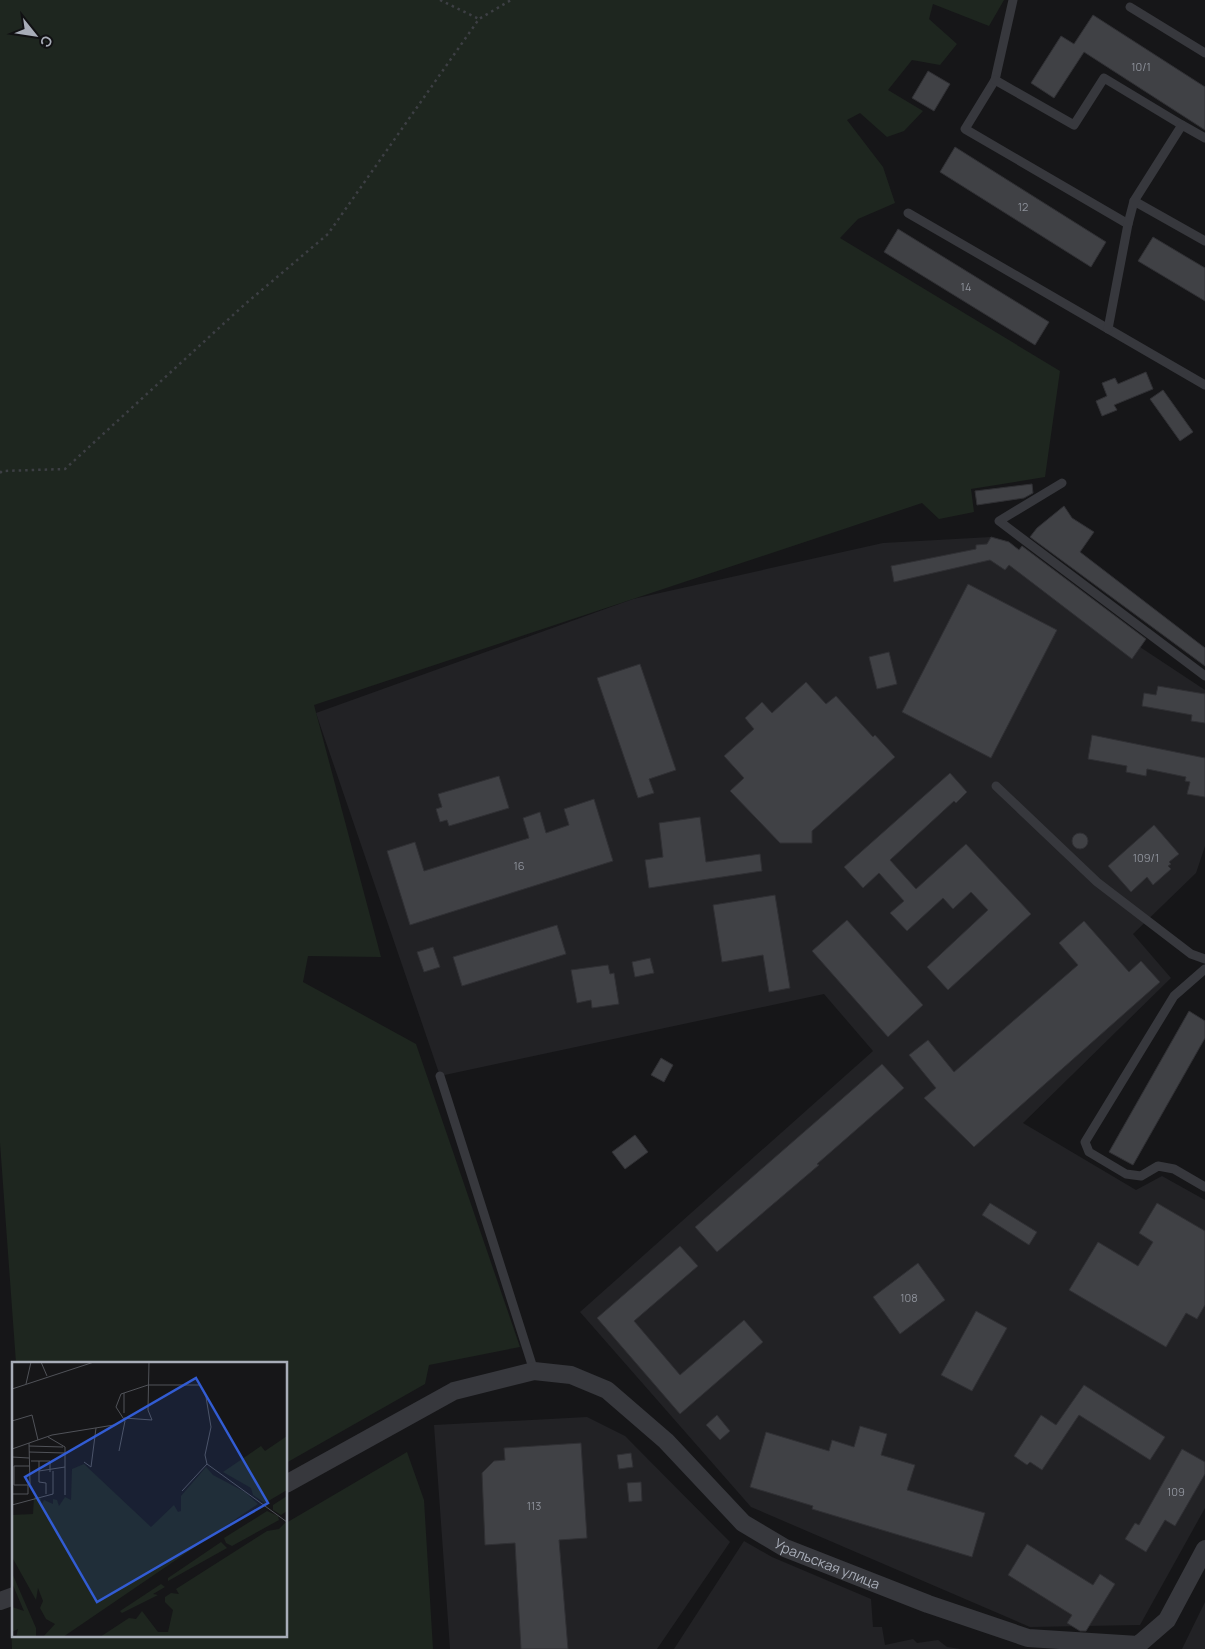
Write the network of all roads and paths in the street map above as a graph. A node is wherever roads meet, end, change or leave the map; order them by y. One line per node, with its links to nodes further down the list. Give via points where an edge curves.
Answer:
1 (440, 0): 5 (path)
2 (511, 0): 5 (path)
3 (1013, 0): 7 (lane)
4 (1130, 7): 6 (lane)
5 (479, 19): 16 (path, via 328,234 244,305 65,469)
6 (1205, 53)
7 (995, 80): 8 (lane, via 1074,126 1104,78); 12 (lane, via 965,129)
8 (1182, 125): 9 (lane); 10 (lane)
9 (1205, 138)
10 (1134, 201): 12 (lane); 13 (lane)
11 (908, 212): 14 (lane)
12 (1128, 224): 14 (lane)
13 (1205, 241)
14 (1108, 329): 15 (lane)
15 (1205, 384)
16 (0, 472)
17 (1062, 483): 18 (lane, via 999,521)
18 (1205, 676)
19 (996, 786): 20 (lane, via 1097,882 1191,954)
20 (1205, 959)
21 (1205, 970): 23 (lane, via 1174,996 1085,1142 1089,1152 1126,1174 1141,1176 1158,1166 1174,1169)
22 (440, 1076): 24 (lane)
23 (1205, 1187)
24 (534, 1371): 25 (street, Уральская улица, via 454,1391); 26 (street, Уральская улица, via 572,1376 607,1390 666,1441 743,1523 785,1548 928,1604 1028,1638 1138,1645 1167,1620)
25 (288, 1483)
26 (1205, 1549)

